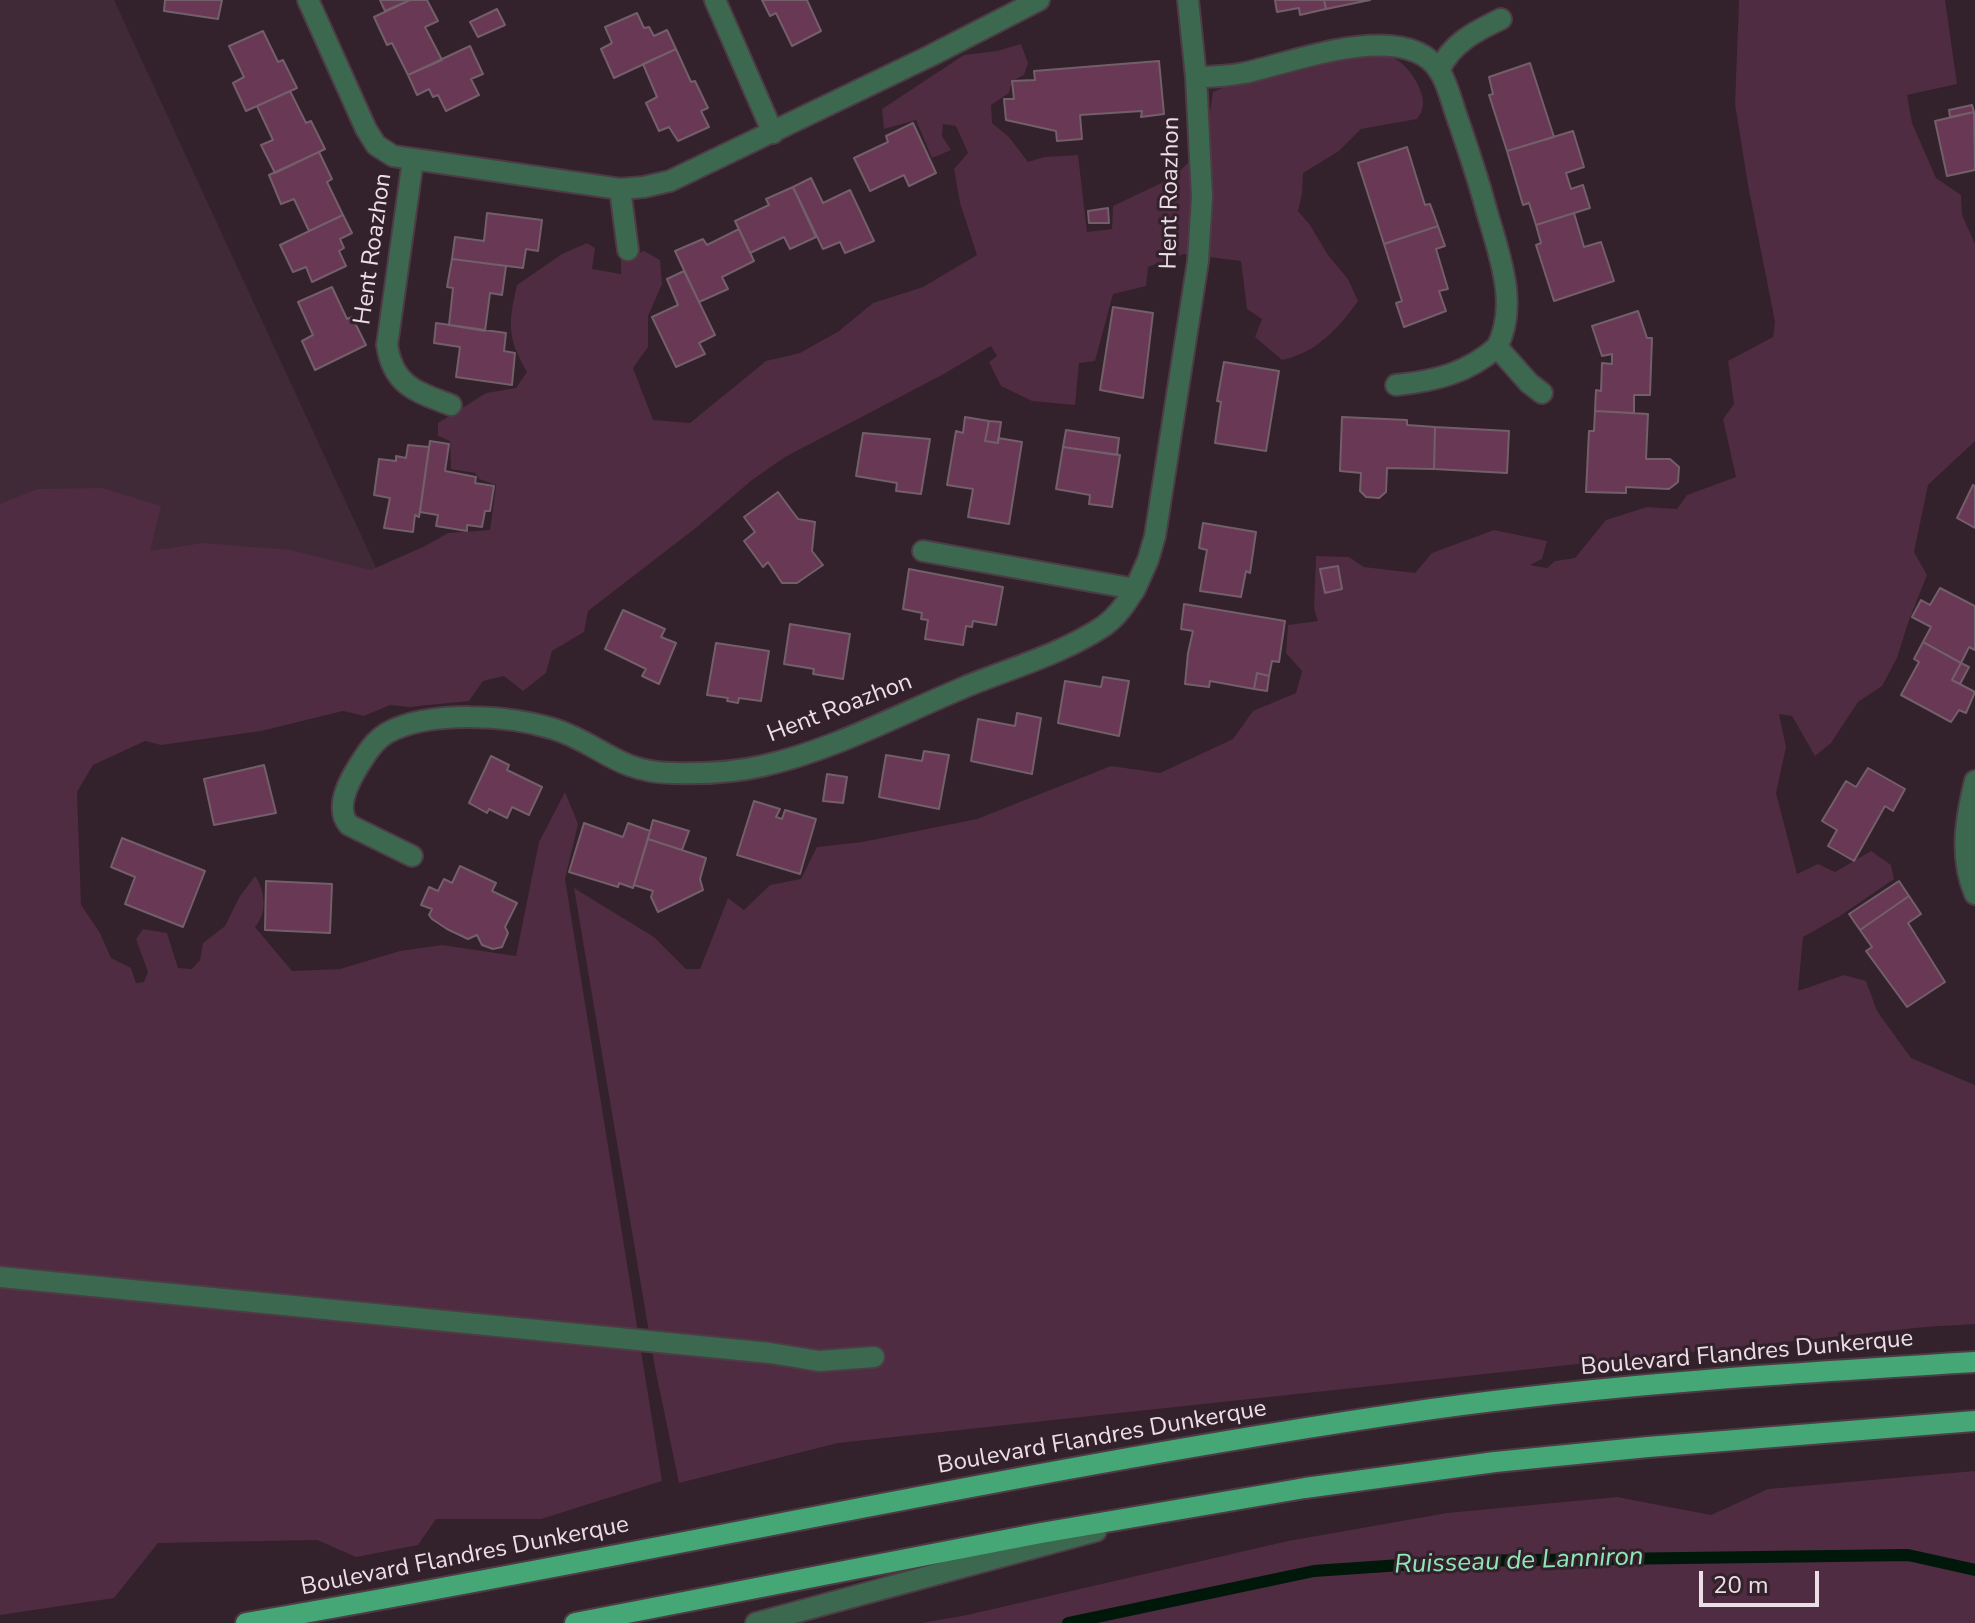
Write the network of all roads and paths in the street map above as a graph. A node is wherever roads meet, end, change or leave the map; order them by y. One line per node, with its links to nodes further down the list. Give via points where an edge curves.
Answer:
1 (308, 0): 9 (street, Hent Roazhon, via 376,145)
2 (715, 0): 8 (street)
3 (1039, 0): 8 (street, Hent Roazhon)
4 (1188, 0): 7 (street, Hent Roazhon)
5 (1501, 19): 6 (street, via 1472,33)
6 (1439, 71): 7 (street, via 1411,49 1373,46 1224,77); 12 (street, via 1469,151 1506,289 1506,321)
7 (1196, 77): 17 (street, Hent Roazhon, via 1202,197 1196,276 1155,536)
8 (773, 133): 10 (street, Hent Roazhon, via 670,181)
9 (413, 160): 10 (street, Hent Roazhon); 15 (street, Hent Roazhon, via 389,361 405,385)
10 (620, 189): 11 (street)
11 (628, 250)
12 (1497, 347): 13 (street, via 1451,375); 14 (street)
13 (1396, 385)
14 (1542, 393)
15 (451, 405)
16 (923, 551): 17 (street)
17 (1135, 589): 19 (street, Hent Roazhon, via 1105,625 1054,651 828,745 761,767 650,773 554,729 504,720 451,718 399,728 371,747 341,807 349,825)
18 (1975, 781): 20 (street, via 1965,833)
19 (412, 856)
20 (1975, 894)
21 (0, 1277): 22 (street, via 819,1361)
22 (874, 1357)
23 (1975, 1362): 26 (main road, Boulevard Flandres Dunkerque, via 1590,1392 1291,1431)
24 (1975, 1421): 25 (main road, via 1495,1462)
25 (1163, 1513): 27 (main road); 28 (street)
26 (246, 1623)
27 (575, 1623)
28 (756, 1623)

